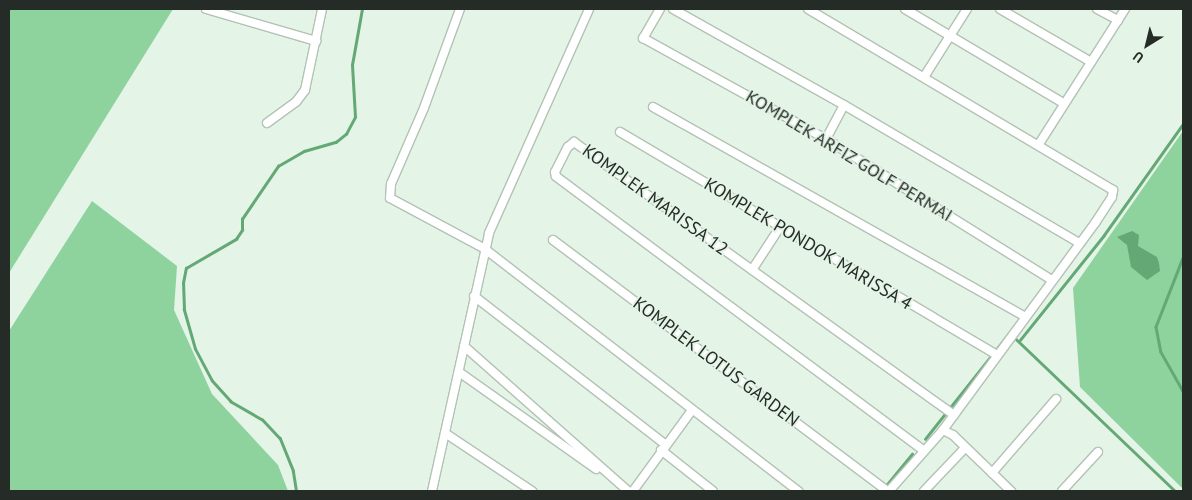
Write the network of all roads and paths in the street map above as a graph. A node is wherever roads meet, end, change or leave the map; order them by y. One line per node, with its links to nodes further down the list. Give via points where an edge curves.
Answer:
1 (206, 9): 15 (street)
2 (322, 9): 15 (street)
3 (460, 9): 28 (street, via 388,196 419,216)
4 (589, 9): 28 (street, via 494,218)
5 (660, 9): 23 (street, KOMPLEK ARFIZ GOLF PERMAI, via 643,38)
6 (673, 9): 19 (street)
7 (808, 9): 17 (street)
8 (905, 9): 14 (street)
9 (967, 9): 14 (street)
10 (1000, 9): 16 (street)
11 (1097, 9): 13 (street)
12 (1125, 9): 13 (street)
13 (1118, 20): 16 (street)
14 (950, 36): 17 (street); 18 (street)
15 (316, 40): 21 (street, via 305,90 296,102)
16 (1091, 62): 18 (street)
17 (924, 77): 24 (street)
18 (1063, 103): 24 (street)
19 (844, 105): 23 (street); 27 (street)
20 (653, 107): 32 (street)
21 (267, 123)
22 (620, 132): 25 (street, KOMPLEK PONDOK MARISSA 4)
23 (826, 139): 30 (street, KOMPLEK ARFIZ GOLF PERMAI)
24 (1039, 144): 27 (street, via 1113,190 1112,197)
25 (780, 227): 29 (street); 34 (street, KOMPLEK PONDOK MARISSA 4)
26 (553, 240): 52 (street, KOMPLEK LOTUS GARDEN)
27 (1080, 243): 30 (street)
28 (485, 249): 31 (street); 37 (street)
29 (752, 270): 38 (street, KOMPLEK MARISSA 12); 43 (street, KOMPLEK MARISSA 12, via 574,142 568,147 556,176)
30 (1052, 280): 32 (street)
31 (474, 296): 33 (street); 41 (street)
32 (1025, 317): 34 (street)
33 (464, 346): 35 (street); 48 (street)
34 (997, 355): 38 (street)
35 (459, 372): 40 (street); 48 (street)
36 (1056, 399): 45 (street)
37 (692, 410): 41 (street); 51 (street)
38 (954, 415): 39 (street)
39 (942, 430): 42 (street); 43 (street)
40 (445, 433): 46 (street); 47 (street)
41 (663, 447): 49 (street); 50 (street)
42 (965, 448): 45 (street); 53 (street)
43 (923, 450): 52 (street)
44 (1098, 452): 55 (street)
45 (992, 473): 54 (street)
46 (432, 491)
47 (532, 491)
48 (627, 491)
49 (633, 491)
50 (713, 491)
51 (798, 491)
52 (888, 491)
53 (924, 491)
54 (1010, 491)
55 (1062, 491)

